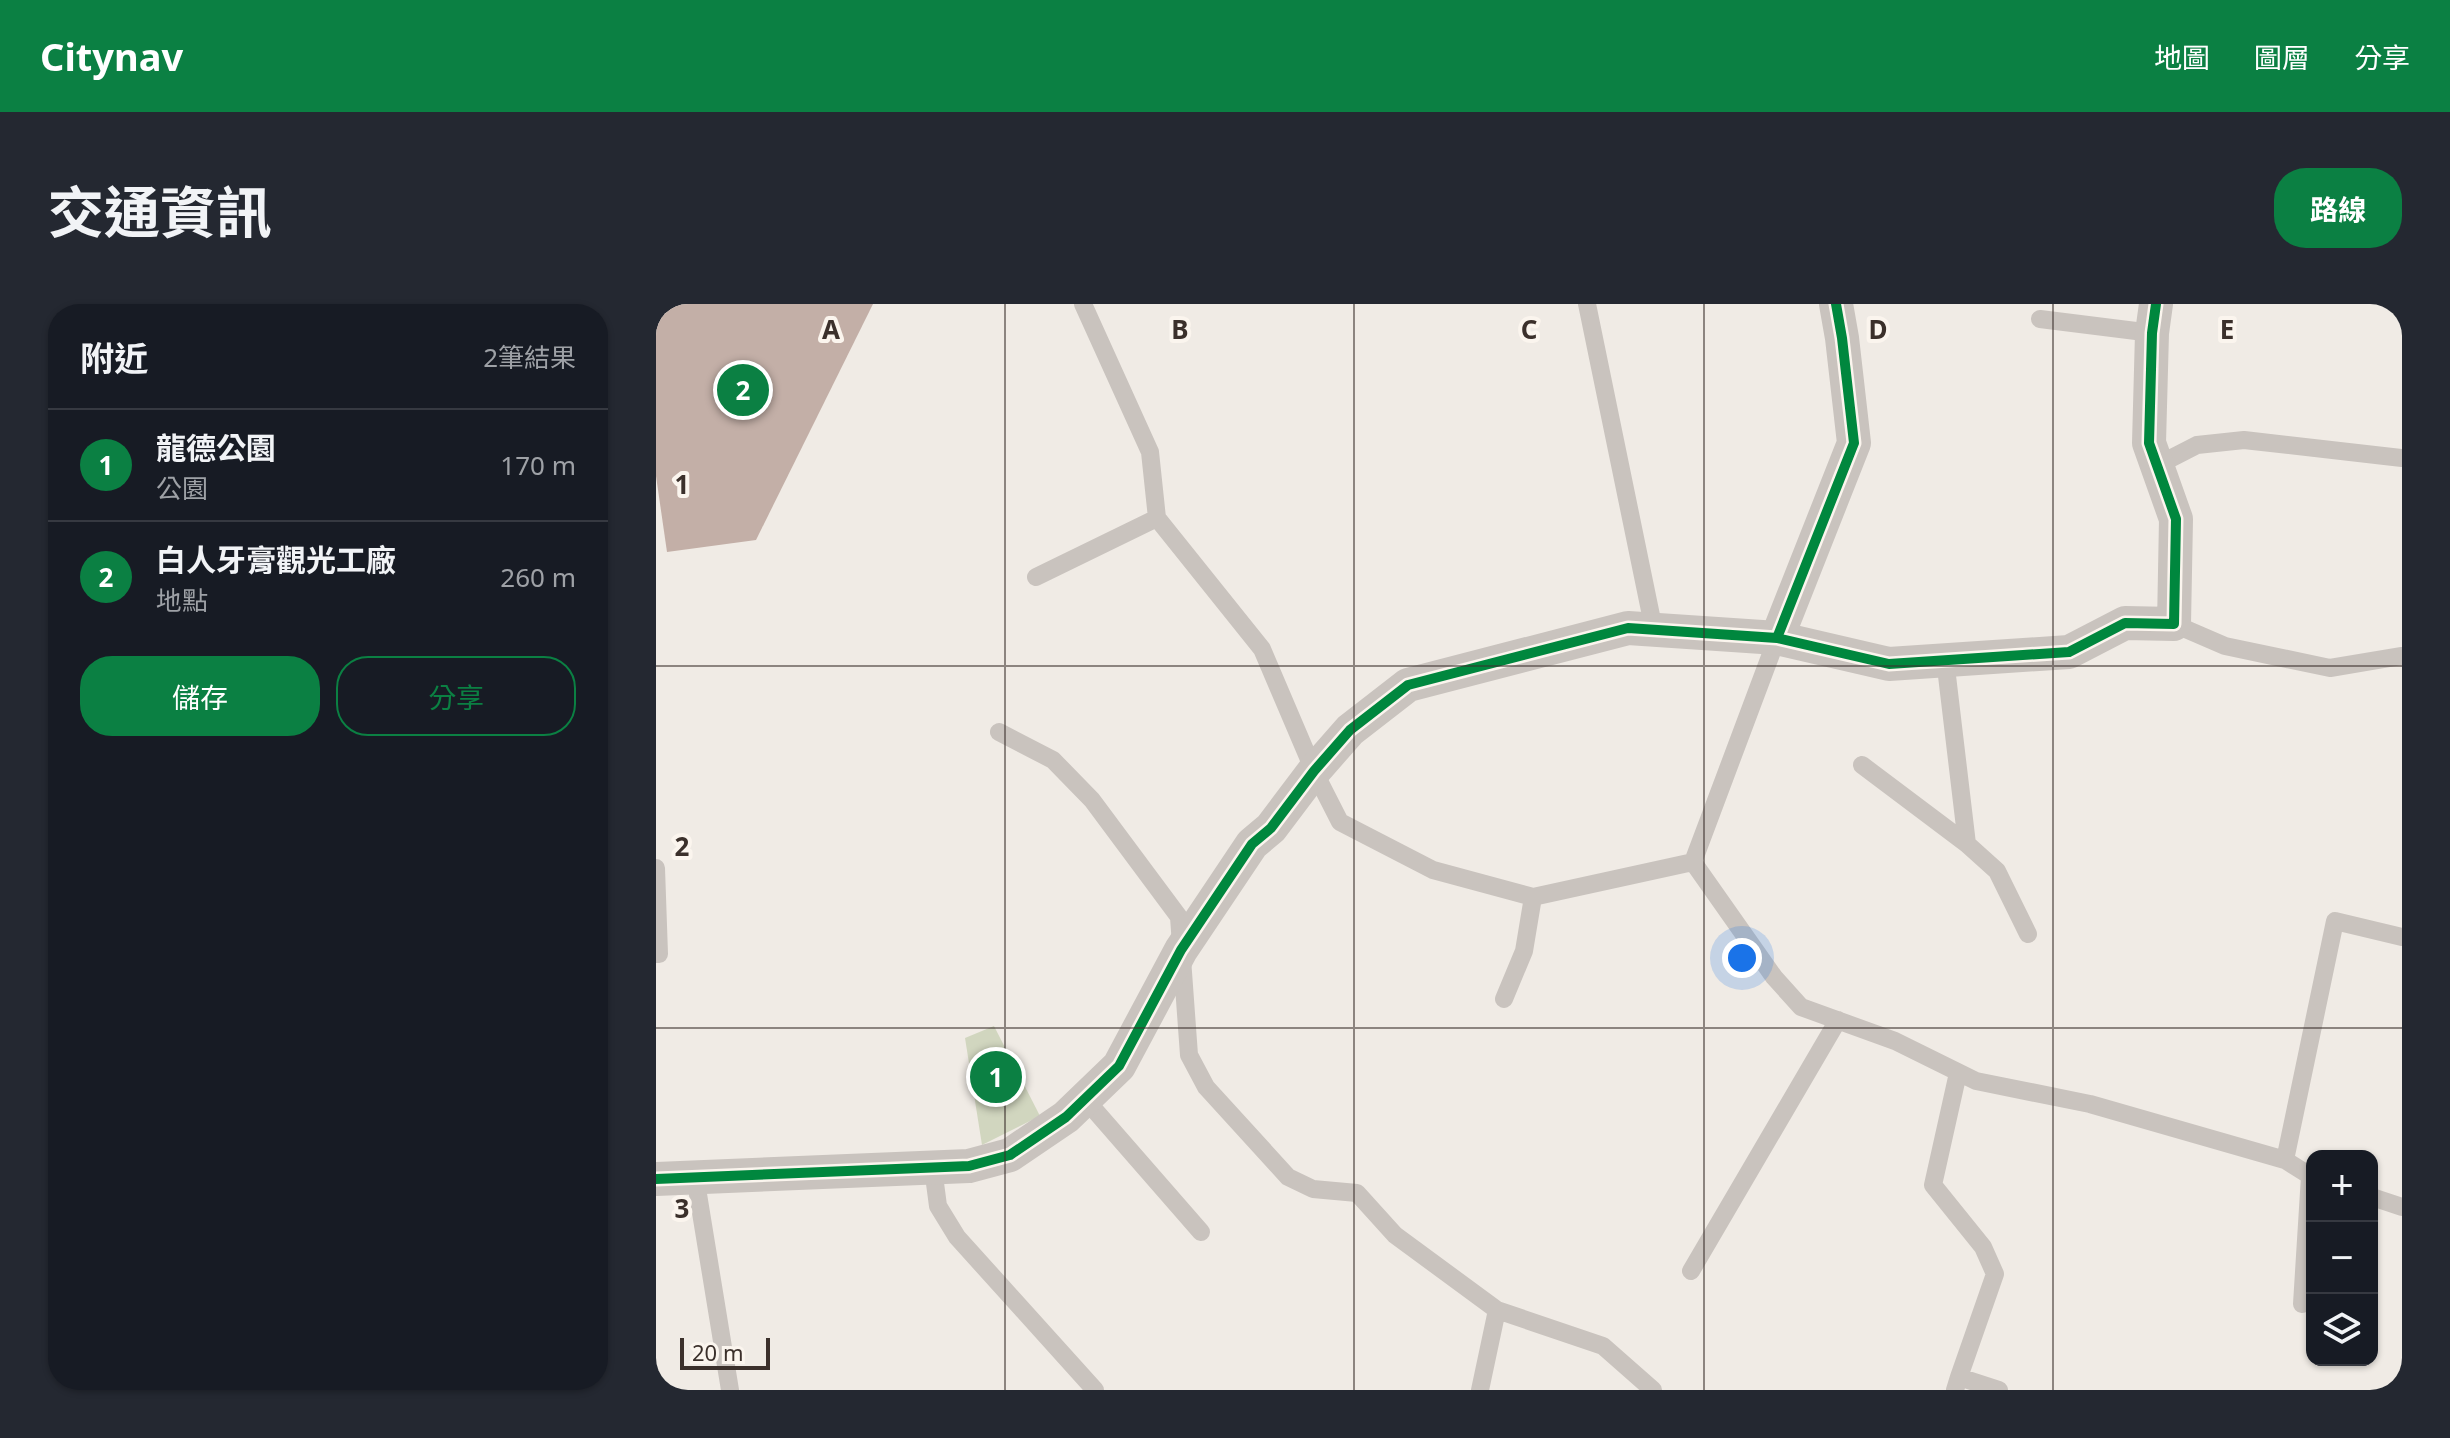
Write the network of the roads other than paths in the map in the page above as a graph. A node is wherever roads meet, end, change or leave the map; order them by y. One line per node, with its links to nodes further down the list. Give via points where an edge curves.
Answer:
1 (1083, 304): 8 (lane, via 1150,452)
2 (1587, 304): 11 (lane)
3 (1836, 304): 12 (street, via 1854,443)
4 (2040, 319): 5 (lane)
5 (2154, 319): 7 (street, via 2149,443)
6 (2402, 458): 7 (lane, via 2244,440 2197,445)
7 (2158, 465): 10 (street, via 2176,519)
8 (1157, 518): 9 (lane); 17 (lane, via 1262,649)
9 (1036, 577)
10 (2174, 624): 13 (lane, via 2225,646 2330,668); 14 (street, via 2125,623 2069,652)
11 (1654, 630): 12 (street); 17 (street, via 1628,628 1408,685 1350,730)
12 (1777, 638): 14 (street, via 1889,664); 19 (lane)
13 (2402, 656)
14 (1945, 659): 18 (lane)
15 (999, 732): 24 (lane, via 1053,760 1092,800 1179,917)
16 (1862, 765): 18 (lane)
17 (1314, 771): 21 (lane, via 1340,822 1433,870); 24 (street, via 1271,828 1252,844)
18 (1967, 844): 22 (lane, via 1997,871)
19 (1693, 862): 21 (lane); 27 (lane, via 1801,1007)
20 (656, 868): 25 (lane)
21 (1533, 897): 26 (lane, via 1524,951)
22 (2028, 934)
23 (2402, 937): 30 (lane, via 2335,921)
24 (1181, 950): 29 (street, via 1119,1066); 41 (lane, via 1189,1055 1206,1087 1288,1177 1313,1189 1357,1193 1395,1235)
25 (656, 954)
26 (1504, 999)
27 (1838, 1020): 28 (lane); 39 (lane)
28 (1958, 1073): 30 (lane); 42 (lane, via 1933,1185 1983,1247 1995,1274)
29 (1085, 1099): 31 (street, via 1010,1155 969,1166); 38 (lane)
30 (2285, 1160): 32 (lane)
31 (933, 1168): 33 (street); 44 (lane, via 938,1206 957,1237)
32 (2306, 1173)
33 (695, 1176): 34 (street); 43 (lane)
34 (656, 1179)
35 (2378, 1199): 36 (lane)
36 (2402, 1207)
37 (2308, 1222): 40 (lane)
38 (1201, 1232)
39 (1691, 1271)
40 (2302, 1304)
41 (1497, 1310): 45 (lane); 46 (lane, via 1603,1346)
42 (1957, 1384): 47 (lane)
43 (730, 1390)
44 (1095, 1390)
45 (1480, 1390)
46 (1653, 1390)
47 (1999, 1390)

